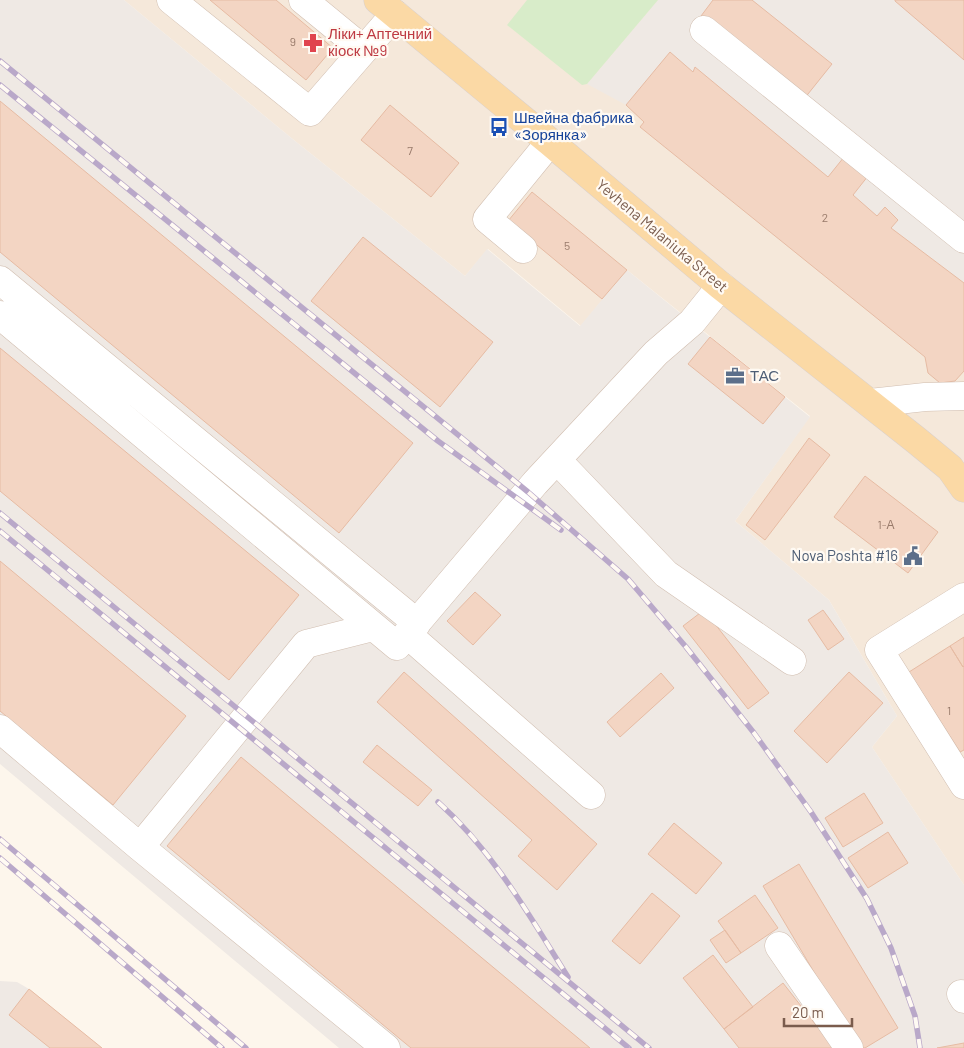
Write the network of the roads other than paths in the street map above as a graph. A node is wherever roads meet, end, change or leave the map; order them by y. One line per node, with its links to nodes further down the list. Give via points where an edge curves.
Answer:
1 (171, 0): 5 (lane, via 310,112)
2 (303, 0): 5 (lane)
3 (387, 7): 5 (lane); 6 (main road, Yevhena Malaniuka Street)
4 (704, 30): 7 (lane)
5 (364, 50)
6 (550, 142): 8 (lane, via 487,219); 10 (main road, Yevhena Malaniuka Street)
7 (964, 239)
8 (523, 249)
9 (0, 280): 18 (lane)
10 (721, 286): 13 (main road, Yevhena Malaniuka Street); 14 (lane, via 692,322 656,353)
11 (0, 316): 17 (lane)
12 (964, 396): 13 (lane)
13 (870, 403): 15 (main road, Yevhena Malaniuka Street)
14 (557, 460): 18 (lane); 19 (lane, via 666,574)
15 (959, 477)
16 (964, 598): 21 (lane, via 879,650)
17 (373, 626): 18 (lane, via 397,646); 23 (lane, via 306,644)
18 (412, 629): 22 (lane)
19 (792, 661)
20 (0, 729): 23 (lane)
21 (964, 785)
22 (591, 795)
23 (140, 846): 25 (lane)
24 (780, 946): 26 (lane)
25 (386, 1048)
26 (849, 1048)

